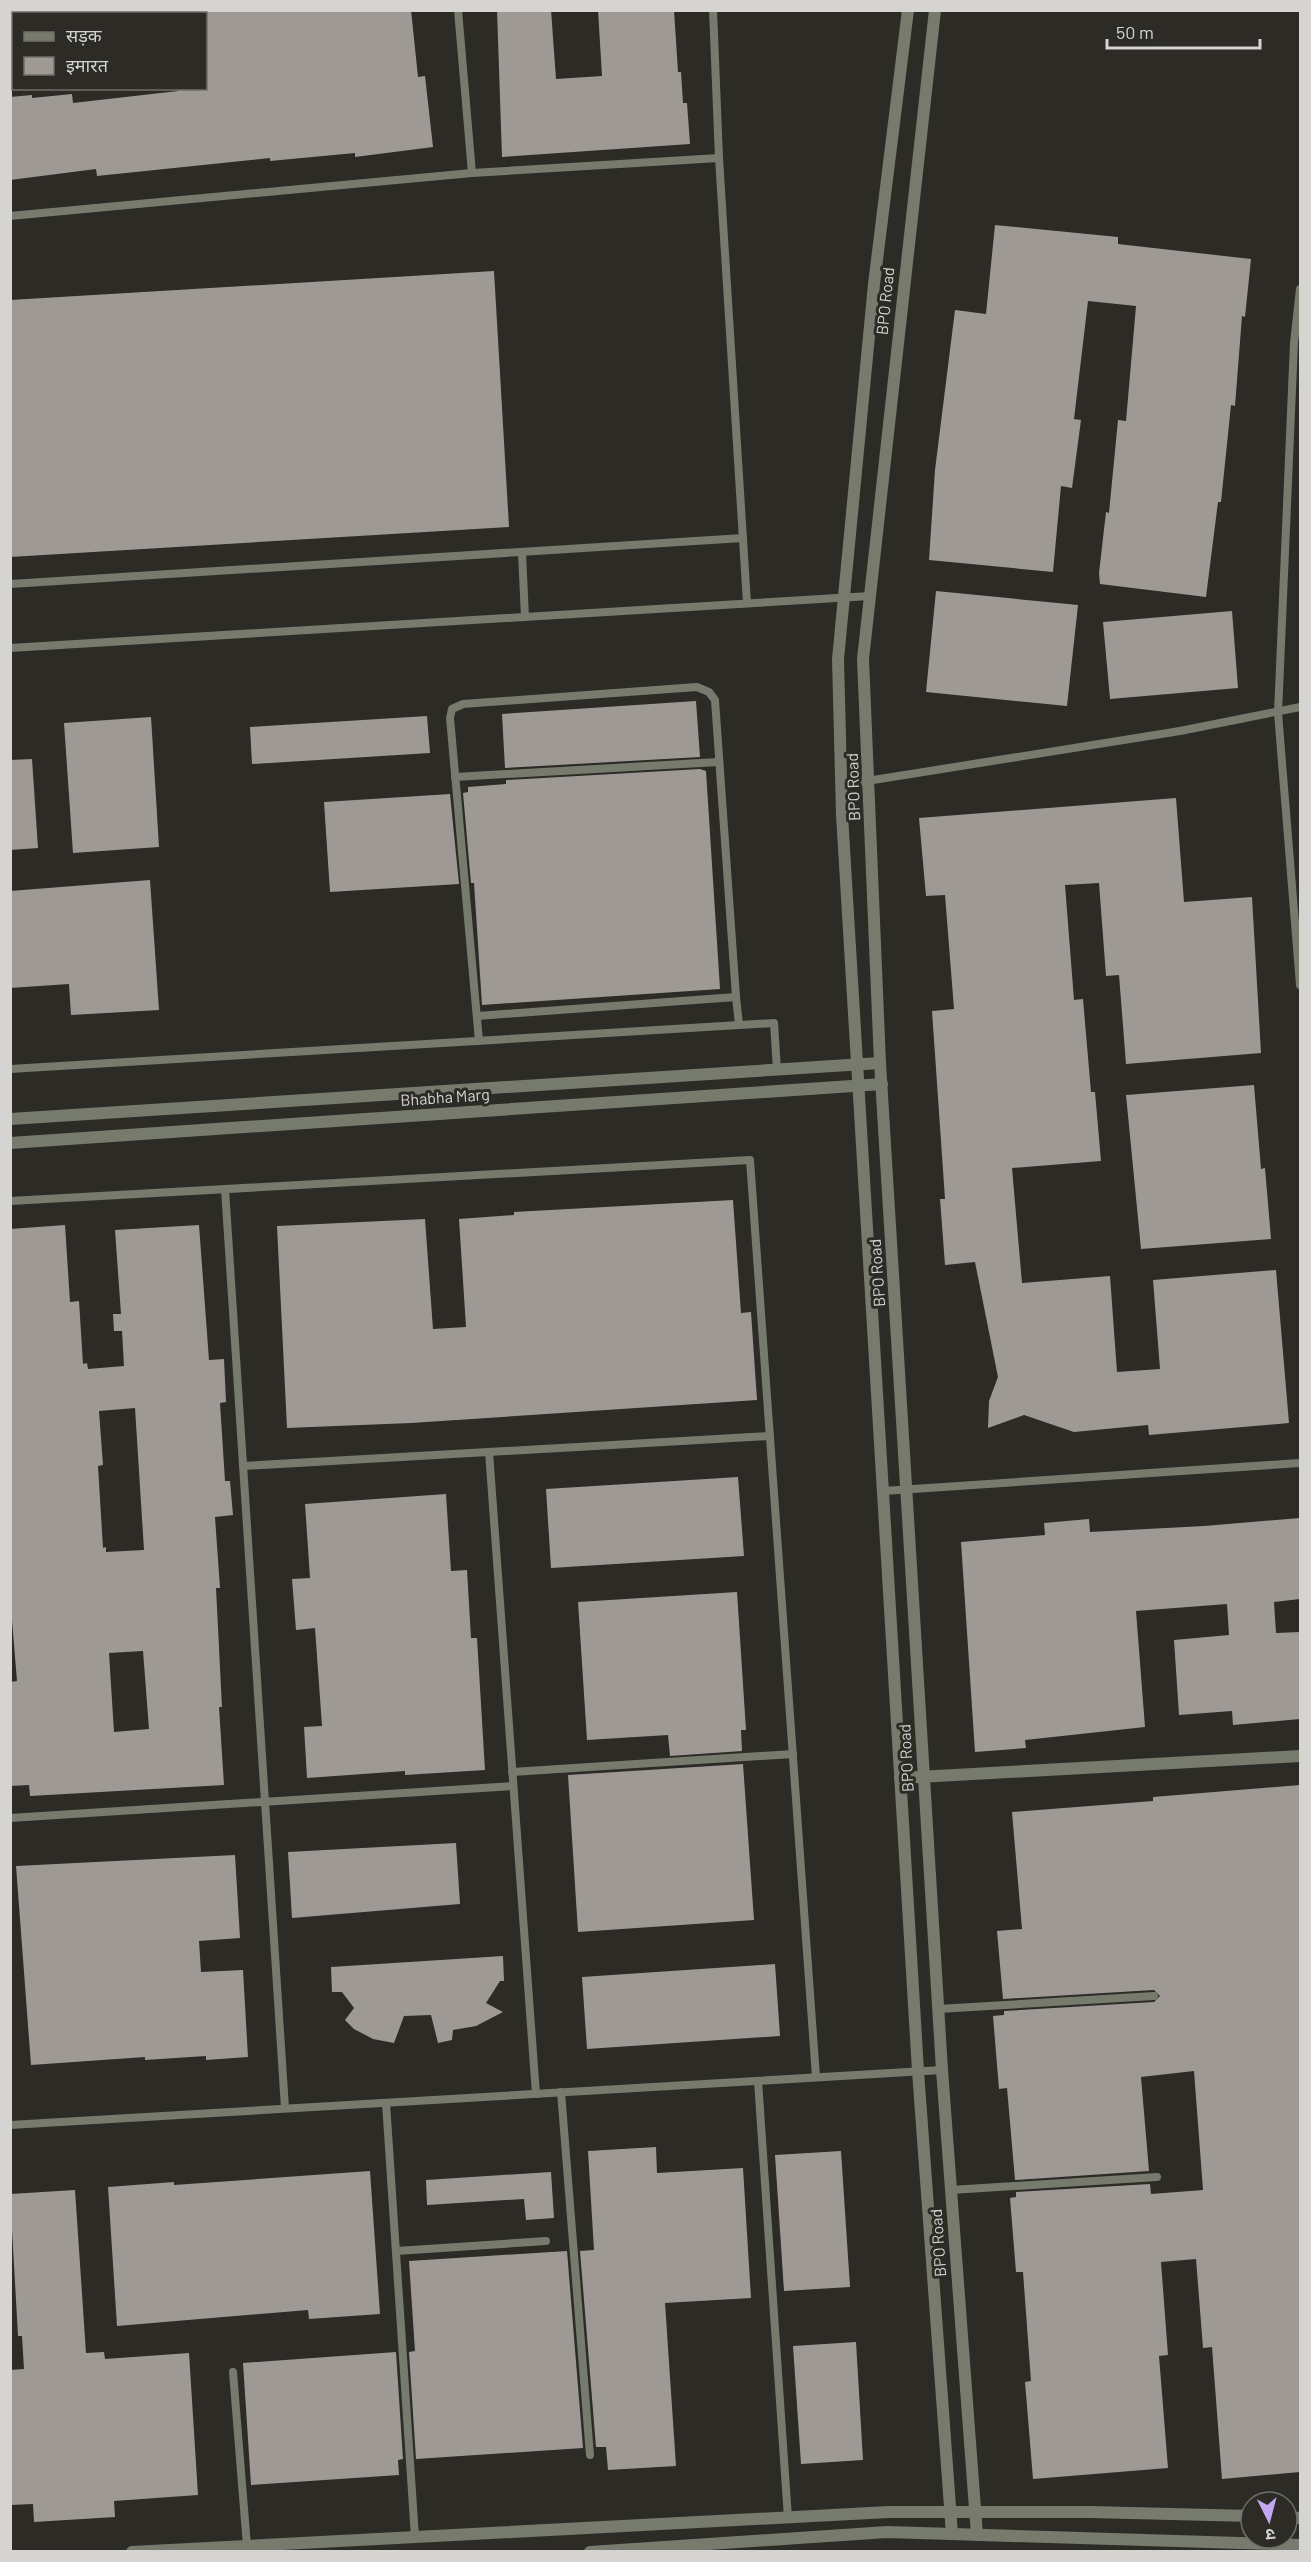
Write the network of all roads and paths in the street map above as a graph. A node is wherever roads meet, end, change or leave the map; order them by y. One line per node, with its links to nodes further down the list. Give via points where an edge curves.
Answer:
1 (458, 10): 6 (lane)
2 (712, 10): 5 (lane)
3 (908, 10): 14 (street, BPO Road, via 874,284)
4 (935, 10): 13 (street, BPO Road)
5 (719, 158): 6 (lane); 10 (lane)
6 (472, 173): 7 (lane)
7 (10, 216)
8 (1300, 289): 9 (lane)
9 (1298, 343): 19 (lane)
10 (743, 538): 11 (lane); 15 (lane)
11 (522, 553): 12 (lane); 16 (lane)
12 (10, 584)
13 (870, 596): 14 (lane); 22 (street, BPO Road, via 863,658)
14 (844, 597): 15 (lane); 23 (street, BPO Road, via 838,659)
15 (747, 603): 16 (lane)
16 (525, 616): 17 (lane)
17 (10, 648)
18 (1300, 707): 19 (lane)
19 (1278, 713): 22 (lane); 24 (lane)
20 (718, 762): 21 (lane); 21 (lane, via 715,700 697,687 463,704 452,709 450,718); 25 (lane)
21 (455, 777): 26 (lane)
22 (870, 779): 23 (lane); 29 (street, BPO Road)
23 (842, 785): 30 (street, BPO Road)
24 (1300, 985)
25 (736, 997): 26 (lane); 27 (lane)
26 (477, 1016): 28 (lane)
27 (739, 1025): 28 (lane); 32 (lane, via 774,1023)
28 (479, 1041): 31 (lane)
29 (880, 1063): 30 (street, Bhabha Marg); 33 (street, BPO Road)
30 (857, 1065): 32 (street, Bhabha Marg); 34 (street, BPO Road)
31 (10, 1070)
32 (777, 1070): 35 (street, Bhabha Marg)
33 (882, 1084): 34 (street, Bhabha Marg); 43 (street, BPO Road)
34 (858, 1086): 36 (street, Bhabha Marg); 44 (street, BPO Road)
35 (10, 1119)
36 (10, 1143)
37 (225, 1189): 38 (lane); 39 (lane, via 750,1160); 42 (lane)
38 (10, 1201)
39 (770, 1436): 40 (lane); 45 (lane)
40 (489, 1452): 42 (lane); 47 (lane)
41 (1300, 1463): 43 (lane)
42 (243, 1466): 51 (lane)
43 (907, 1490): 44 (lane); 48 (street, BPO Road)
44 (883, 1491): 49 (street, BPO Road)
45 (793, 1754): 47 (lane); 57 (lane)
46 (1300, 1756): 48 (street)
47 (512, 1772): 50 (lane)
48 (924, 1777): 49 (street); 54 (street, BPO Road)
49 (900, 1778): 56 (street, BPO Road)
50 (513, 1786): 51 (lane); 60 (lane)
51 (265, 1802): 52 (lane); 62 (lane)
52 (10, 1818)
53 (1154, 1996): 54 (lane)
54 (938, 2009): 55 (street, BPO Road)
55 (942, 2070): 56 (lane); 65 (street, BPO Road)
56 (918, 2071): 57 (lane); 70 (street, BPO Road)
57 (816, 2077): 58 (lane)
58 (758, 2081): 59 (lane); 73 (lane)
59 (561, 2092): 60 (lane); 69 (lane)
60 (536, 2094): 61 (lane)
61 (386, 2103): 62 (lane); 67 (lane)
62 (285, 2109): 63 (lane)
63 (10, 2125)
64 (1157, 2177): 65 (lane)
65 (951, 2190): 71 (street, BPO Road)
66 (546, 2241): 67 (lane)
67 (396, 2252): 76 (lane)
68 (233, 2372): 78 (lane)
69 (590, 2455)
70 (951, 2512): 71 (street); 73 (street); 74 (street, BPO Road)
71 (975, 2512): 72 (street); 75 (street, BPO Road)
72 (1239, 2516)
73 (788, 2518): 76 (street)
74 (952, 2534): 75 (street); 81 (street, via 886,2532)
75 (977, 2535): 79 (street)
76 (416, 2537): 78 (street)
77 (1300, 2545): 79 (street)
78 (247, 2546): 80 (street)
79 (1189, 2546)
80 (132, 2552)
81 (590, 2552)

